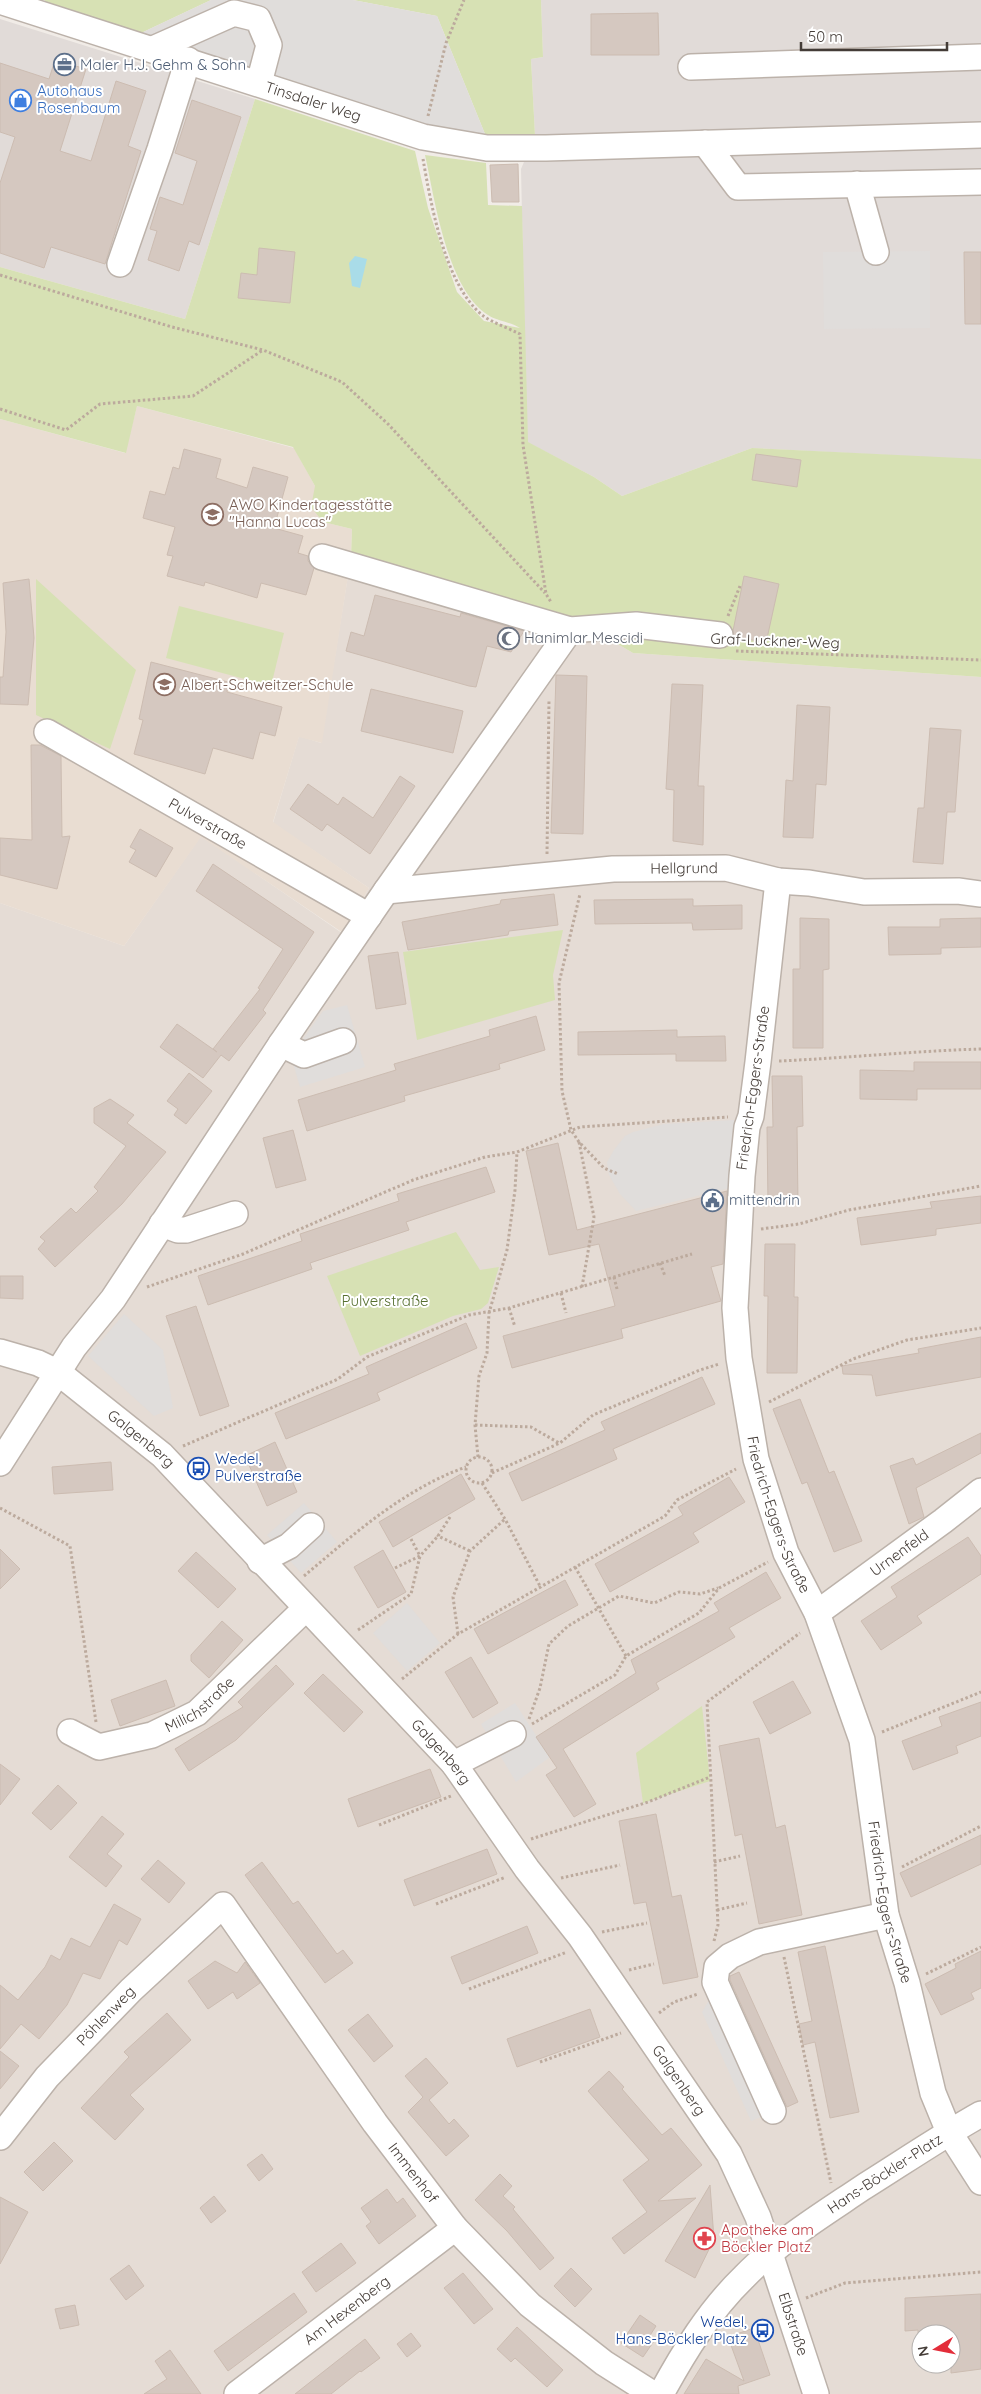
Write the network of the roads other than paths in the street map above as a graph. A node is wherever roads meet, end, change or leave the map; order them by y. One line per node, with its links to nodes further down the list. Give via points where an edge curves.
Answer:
1 (0, 1): 2 (street, Tinsdaler Weg)
2 (33, 6): 3 (street, Tinsdaler Weg)
3 (153, 49): 5 (street, Tinsdaler Weg); 7 (street, via 234,13 258,19 269,45)
4 (981, 57): 6 (street)
5 (188, 60): 7 (street, Tinsdaler Weg); 13 (street)
6 (691, 67)
7 (259, 83): 9 (street, Tinsdaler Weg, via 423,137 487,148)
8 (981, 135): 9 (street, Tinsdaler Weg)
9 (705, 143): 11 (street, via 738,187)
10 (981, 182): 11 (street)
11 (857, 184): 12 (street)
12 (876, 252)
13 (120, 264)
14 (322, 557): 15 (street)
15 (570, 630): 16 (street, via 636,625); 19 (street)
16 (724, 643)
17 (47, 732): 21 (street, Pulverstraße)
18 (778, 881): 19 (street, Hellgrund, via 726,868 613,869); 20 (street, Hellgrund, via 864,892 958,891); 33 (street, Friedrich-Eggers-Straße, via 758,1062 747,1127 735,1308 738,1358 756,1459 786,1553)
19 (386, 891): 21 (street)
20 (981, 894)
21 (369, 916): 23 (street)
22 (343, 1041): 23 (street, via 304,1055)
23 (281, 1044): 25 (street)
24 (236, 1214): 25 (street, via 186,1230)
25 (162, 1224): 27 (street, via 113,1299 74,1346)
26 (0, 1352): 27 (street, Galgenberg)
27 (59, 1372): 28 (street); 31 (street, Galgenberg, via 162,1456)
28 (0, 1463)
29 (981, 1491): 33 (street, Urnenfeld)
30 (311, 1526): 31 (street, via 289,1546)
31 (260, 1560): 32 (street, Galgenberg)
32 (305, 1609): 35 (street, Milichstraße, via 197,1713 152,1735 100,1747); 36 (street, Galgenberg)
33 (815, 1610): 38 (street, Friedrich-Eggers-Straße, via 862,1740)
34 (522, 1728): 36 (street)
35 (70, 1732)
36 (454, 1764): 45 (street, Galgenberg, via 583,1940 729,2154)
37 (223, 1905): 42 (street, Pöhlenweg, via 111,2010 47,2078); 44 (street, Immenhof, via 375,2123)
38 (886, 1915): 39 (street, via 759,1942 730,1956 717,1967 715,1982); 41 (street, Friedrich-Eggers-Straße, via 907,1983 933,2092)
39 (773, 2111)
40 (981, 2114): 41 (street, Hans-Böckler-Platz)
41 (949, 2132): 43 (street, Hans-Böckler-Platz); 45 (street, Hans-Böckler-Platz)
42 (0, 2137)
43 (981, 2182)
44 (455, 2228): 46 (street, Am Hexenberg); 47 (street, Immenhof, via 530,2305 604,2363)
45 (771, 2252): 48 (street, Hans-Böckler-Platz, via 720,2303 688,2347); 49 (street, Elbstraße)
46 (237, 2394)
47 (653, 2394)
48 (661, 2394)
49 (816, 2394)

